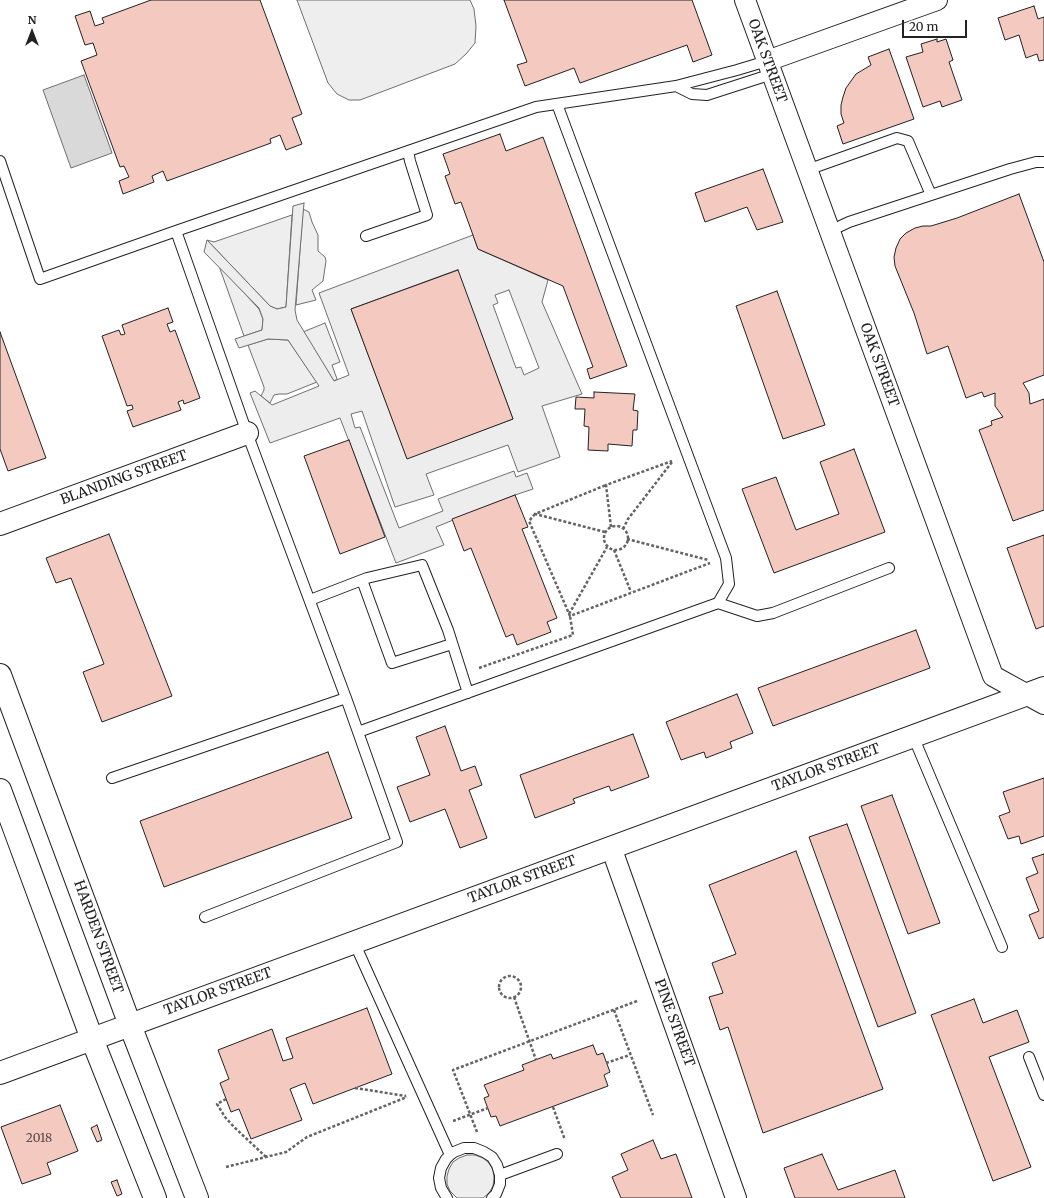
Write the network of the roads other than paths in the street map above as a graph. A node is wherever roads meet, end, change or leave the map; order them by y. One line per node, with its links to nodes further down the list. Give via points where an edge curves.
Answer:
1 (745, 0): 3 (street, OAK STREET)
2 (937, 0): 3 (street)
3 (770, 68): 4 (lane, via 737,70); 4 (lane, via 706,95 692,94); 9 (street, OAK STREET)
4 (676, 86): 5 (lane)
5 (557, 104): 6 (lane, via 536,107); 19 (lane, via 726,558 730,584)
6 (408, 151): 11 (lane); 13 (lane, via 427,215)
7 (0, 161): 11 (lane, via 40,279)
8 (1044, 162): 10 (lane, via 1010,169)
9 (807, 170): 10 (lane, via 897,138 908,141); 12 (street, OAK STREET)
10 (931, 195): 12 (lane, via 849,222)
11 (176, 231): 14 (lane)
12 (830, 231): 23 (street, OAK STREET, via 993,676)
13 (366, 236)
14 (248, 433): 15 (main road, BLANDING STREET); 18 (lane)
15 (0, 524)
16 (889, 568): 19 (lane, via 773,613 757,616)
17 (362, 580): 18 (lane); 20 (lane, via 422,565); 20 (lane, via 392,663)
18 (310, 600): 24 (lane)
19 (718, 603): 22 (lane)
20 (452, 644): 22 (lane)
21 (0, 675): 33 (main road, HARDEN STREET)
22 (468, 693): 25 (lane)
23 (1038, 695): 26 (main road, TAYLOR STREET)
24 (346, 698): 25 (lane); 27 (lane)
25 (358, 732): 30 (lane, via 397,842)
26 (913, 736): 29 (main road, TAYLOR STREET); 32 (lane)
27 (112, 778)
28 (0, 790): 34 (main road)
29 (612, 847): 31 (main road, TAYLOR STREET); 45 (street, PINE STREET)
30 (205, 917)
31 (354, 942): 33 (main road, TAYLOR STREET); 39 (lane)
32 (1002, 947)
33 (130, 1025): 34 (main road, TAYLOR STREET); 42 (main road, HARDEN STREET)
34 (92, 1039): 36 (main road, TAYLOR STREET); 41 (main road)
35 (1030, 1057): 37 (lane)
36 (0, 1073)
37 (1044, 1095)
38 (556, 1154): 40 (lane)
39 (450, 1156): 40 (lane, via 464,1148 474,1148 492,1157); 43 (lane, via 441,1168 439,1178)
40 (500, 1175): 44 (lane, via 500,1184)
41 (155, 1198)
42 (197, 1198)
43 (447, 1198)
44 (492, 1198)
45 (736, 1198)

